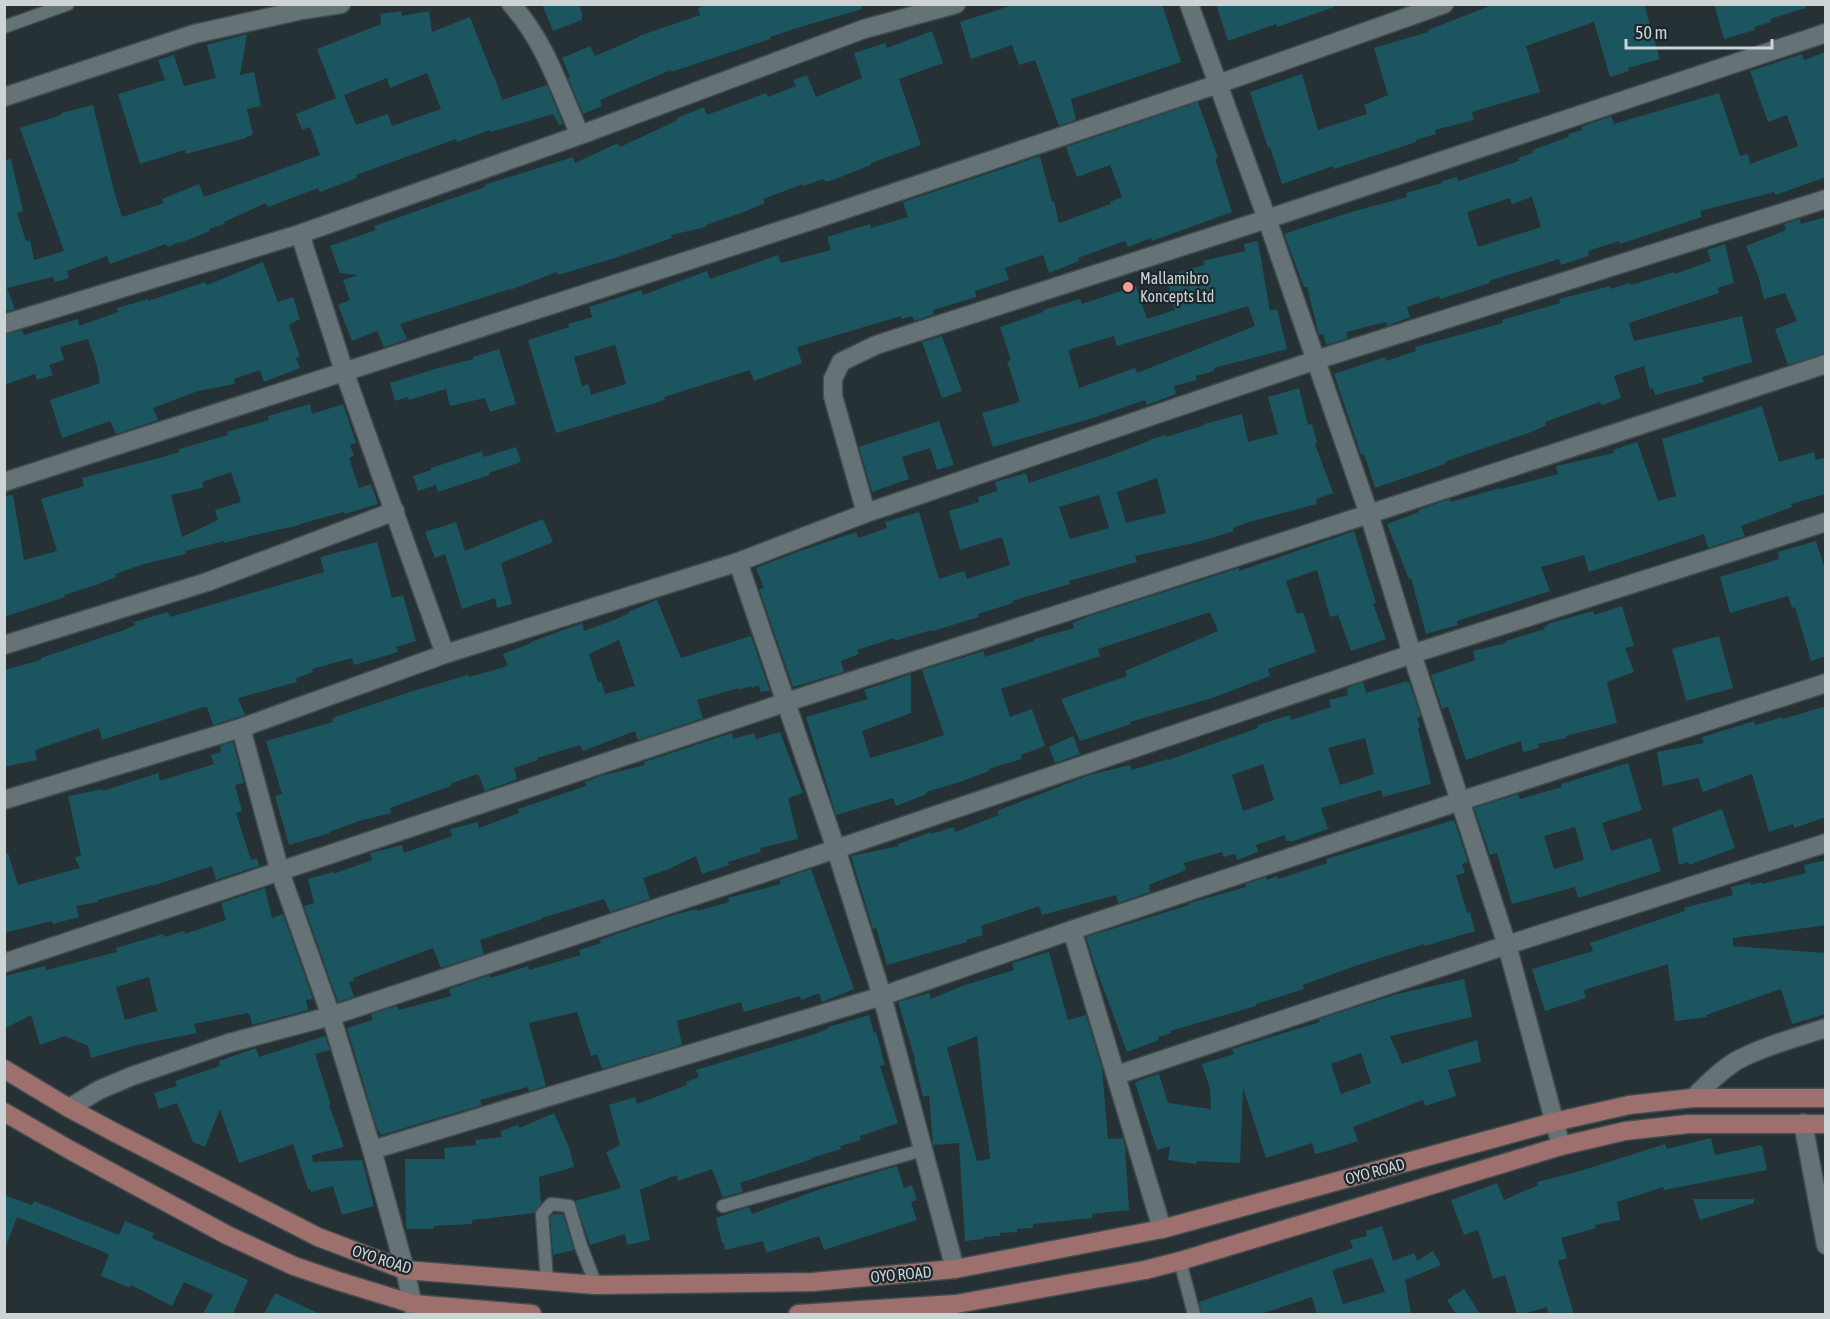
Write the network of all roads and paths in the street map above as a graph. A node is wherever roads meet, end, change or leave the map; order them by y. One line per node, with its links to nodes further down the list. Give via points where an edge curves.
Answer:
1 (68, 4): 7 (lane)
2 (341, 4): 10 (street, via 194,34)
3 (511, 4): 11 (street, via 540,44)
4 (956, 4): 11 (street, via 864,29)
5 (1189, 4): 9 (street)
6 (1444, 4): 9 (street)
7 (4, 27)
8 (1826, 33): 13 (street)
9 (1218, 84): 13 (street); 18 (street)
10 (4, 97)
11 (580, 135): 14 (street)
12 (1826, 199): 16 (street)
13 (1267, 219): 16 (street); 21 (street, via 876,345 841,362 833,396)
14 (300, 234): 15 (street); 18 (street)
15 (4, 324)
16 (1316, 360): 21 (street); 22 (street)
17 (1826, 364): 22 (street)
18 (344, 371): 19 (street); 20 (street)
19 (4, 482)
20 (395, 511): 25 (street, via 207,582); 26 (street)
21 (866, 513): 24 (street)
22 (1369, 514): 27 (street); 29 (street)
23 (1826, 522): 27 (street)
24 (738, 562): 26 (street); 29 (street)
25 (4, 645)
26 (445, 654): 30 (street)
27 (1412, 654): 32 (street); 34 (street)
28 (1826, 683): 32 (street)
29 (787, 702): 34 (street); 35 (street)
30 (241, 728): 31 (street); 35 (street)
31 (4, 800)
32 (1460, 801): 36 (street); 37 (street)
33 (1826, 843): 37 (street)
34 (836, 849): 39 (street); 40 (street)
35 (280, 872): 38 (street); 40 (street)
36 (1072, 930): 39 (street); 43 (street)
37 (1507, 945): 43 (street); 48 (street)
38 (4, 963)
39 (882, 996): 52 (street); 53 (street)
40 (331, 1016): 46 (street, via 229,1043 132,1076); 52 (street)
41 (1826, 1028): 44 (street, via 1735,1062)
42 (4, 1069): 46 (main road, OYO ROAD)
43 (1117, 1076): 55 (street)
44 (1693, 1098): 45 (main road, OYO ROAD); 48 (main road, OYO ROAD, via 1629,1105)
45 (1826, 1098)
46 (69, 1108): 59 (main road, OYO ROAD, via 318,1237)
47 (4, 1112): 62 (main road, OYO ROAD, via 227,1235 294,1266)
48 (1554, 1122): 51 (street); 55 (main road, OYO ROAD)
49 (1803, 1123): 50 (main road, OYO ROAD); 51 (main road, OYO ROAD, via 1688,1124 1625,1131); 56 (street)
50 (1826, 1124)
51 (1561, 1146): 57 (main road, OYO ROAD)
52 (372, 1150): 59 (street)
53 (923, 1150): 54 (lane); 58 (street)
54 (723, 1206)
55 (1162, 1229): 58 (main road, OYO ROAD)
56 (1826, 1245)
57 (1180, 1261): 65 (main road, OYO ROAD, via 956,1304); 66 (lane)
58 (955, 1269): 61 (main road, OYO ROAD, via 813,1282)
59 (405, 1270): 60 (main road, OYO ROAD); 62 (street)
60 (547, 1281): 61 (main road, OYO ROAD); 61 (lane, via 542,1214 551,1204 569,1206)
61 (596, 1285)
62 (414, 1309): 63 (main road, OYO ROAD)
63 (501, 1313): 64 (main road, OYO ROAD)
64 (532, 1314)
65 (798, 1314)
66 (1194, 1314)

